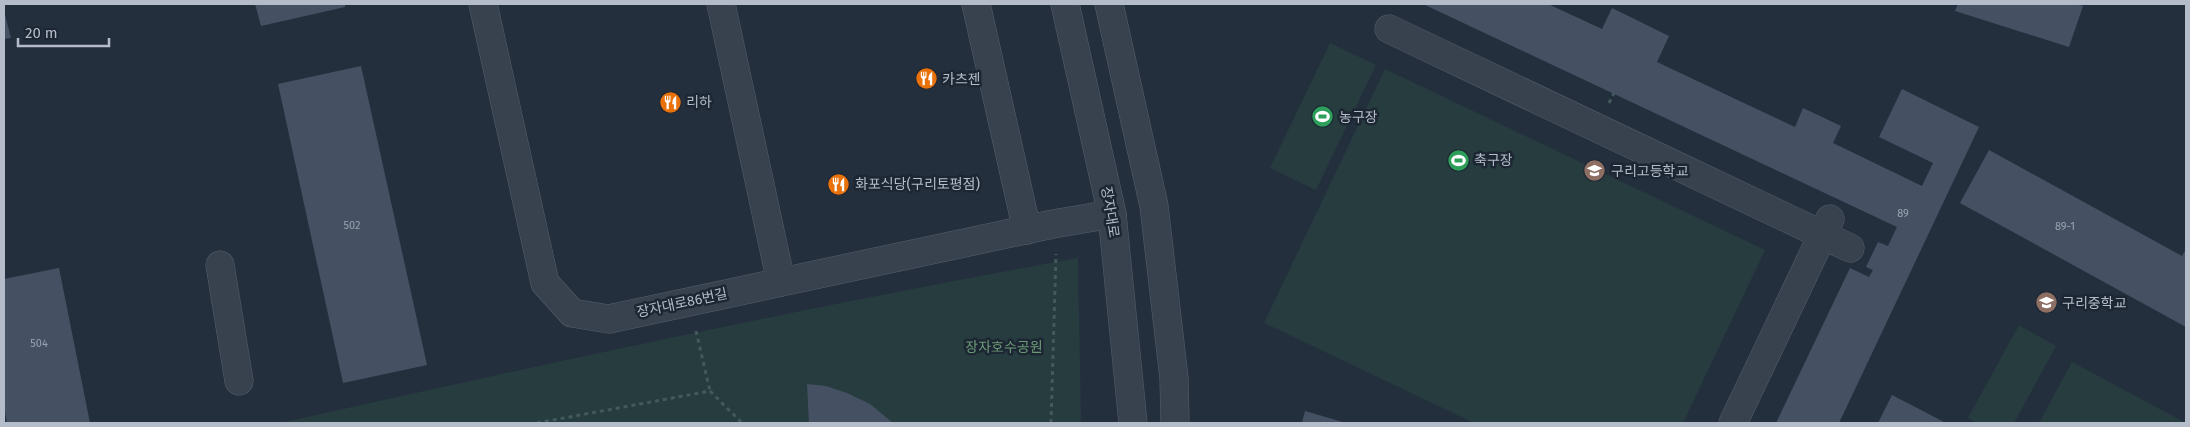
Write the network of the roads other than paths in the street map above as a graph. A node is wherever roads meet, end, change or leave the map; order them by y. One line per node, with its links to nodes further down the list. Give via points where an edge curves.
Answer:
1 (483, 4): 12 (street, 장자대로86번길, via 545,283 572,313 609,319)
2 (721, 4): 12 (street)
3 (976, 4): 9 (street)
4 (1066, 4): 7 (street, 장자대로)
5 (1109, 4): 15 (street, via 1154,206 1174,378)
6 (1389, 29): 8 (street)
7 (1112, 214): 9 (street, 장자대로86번길); 14 (street, 장자대로)
8 (1826, 227): 10 (street); 16 (street)
9 (1027, 230): 12 (street, 장자대로86번길)
10 (1850, 248)
11 (220, 265): 13 (street)
12 (781, 282)
13 (239, 381)
14 (1133, 423)
15 (1175, 423)
16 (1732, 423)

